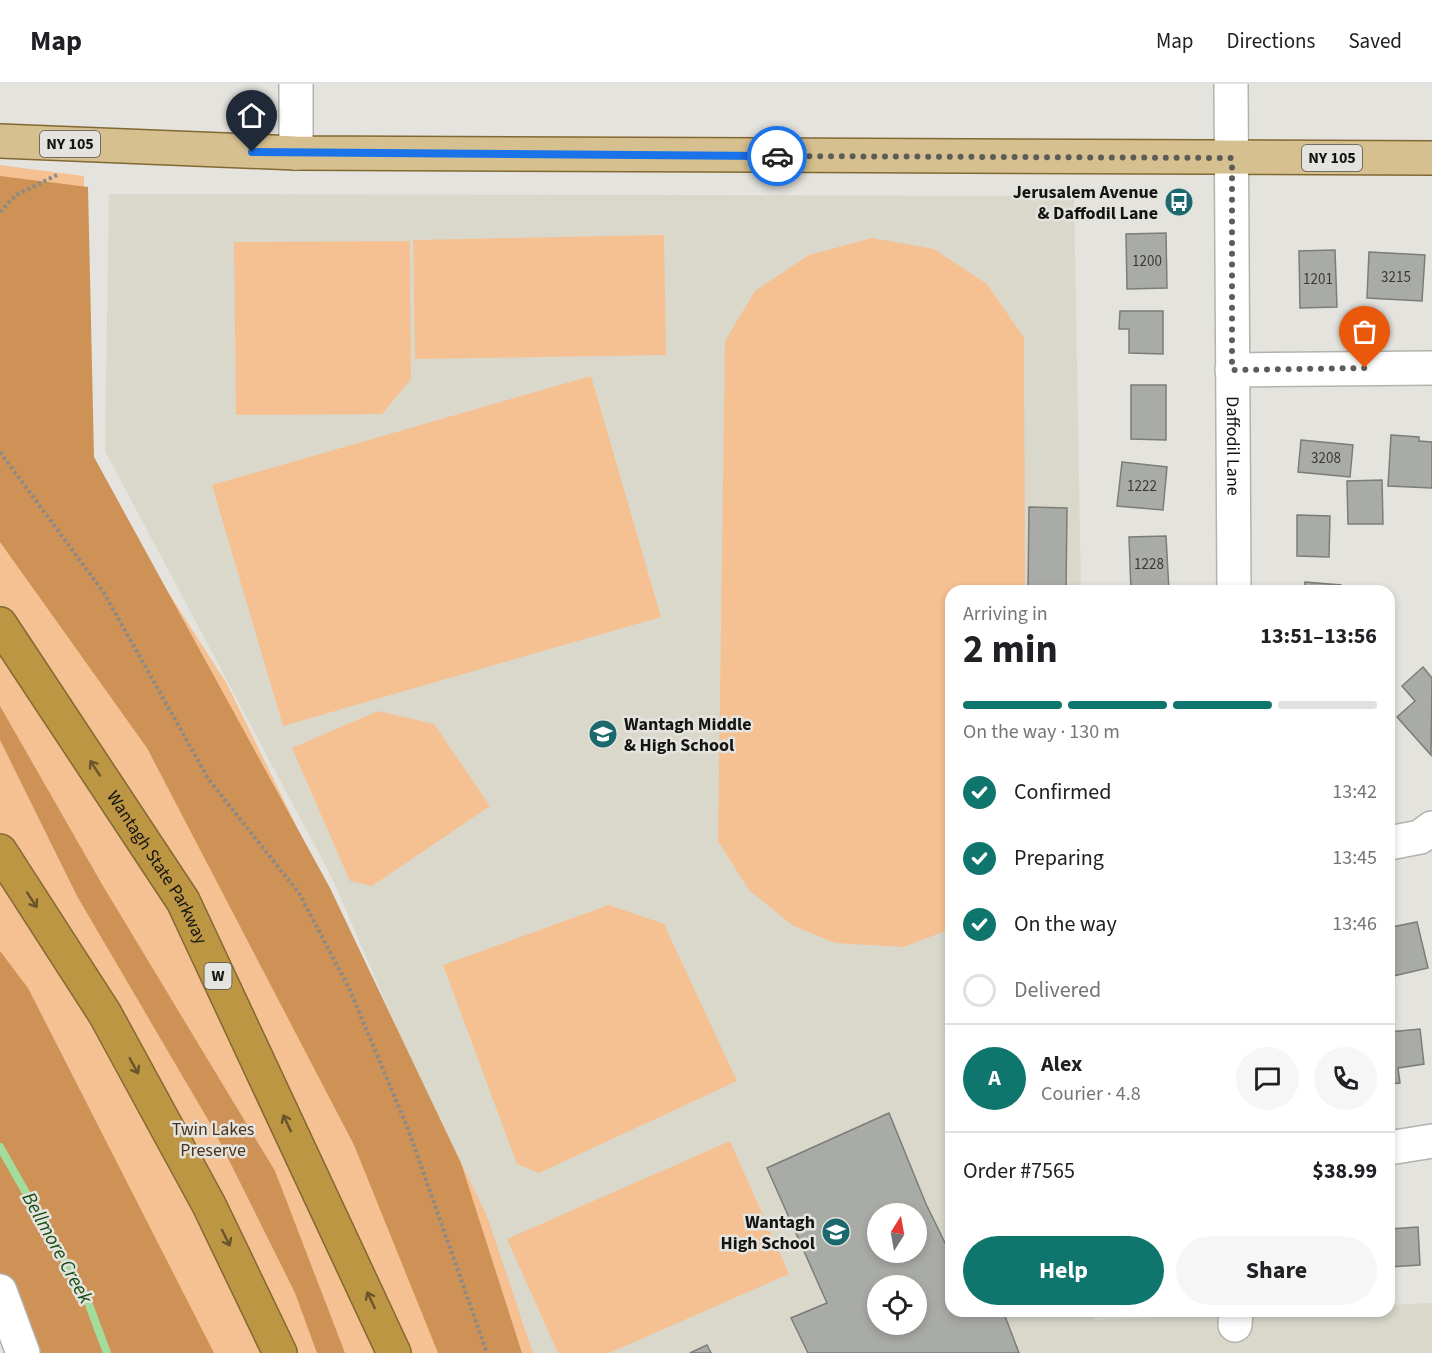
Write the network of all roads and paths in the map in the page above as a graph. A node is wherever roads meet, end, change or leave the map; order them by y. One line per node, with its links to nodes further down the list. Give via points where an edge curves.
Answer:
1 (296, 84): 4 (street)
2 (1232, 84): 5 (street, Daffodil Lane)
3 (0, 141): 4 (main road, NY 105)
4 (296, 153): 5 (main road, NY 105)
5 (1232, 158): 6 (main road, NY 105); 10 (street, Daffodil Lane)
6 (1432, 158)
7 (65, 170): 8 (path, via 16,195)
8 (0, 212)
9 (1432, 368): 10 (street)
10 (1232, 370): 12 (street, Daffodil Lane)
11 (0, 452): 23 (path, via 104,593 209,780 299,893 349,988 408,1129)
12 (1234, 585)
13 (0, 624): 22 (highway, Wantagh State Parkway / W, one-way to 13, via 183,901)
14 (1432, 828): 15 (street, via 1420,837)
15 (1395, 842)
16 (0, 851): 21 (highway, one-way to 21, via 105,1014 209,1205)
17 (1432, 1141): 18 (street)
18 (1395, 1147)
19 (0, 1290): 20 (street)
20 (23, 1353)
21 (280, 1353)
22 (394, 1353)
23 (487, 1353)

